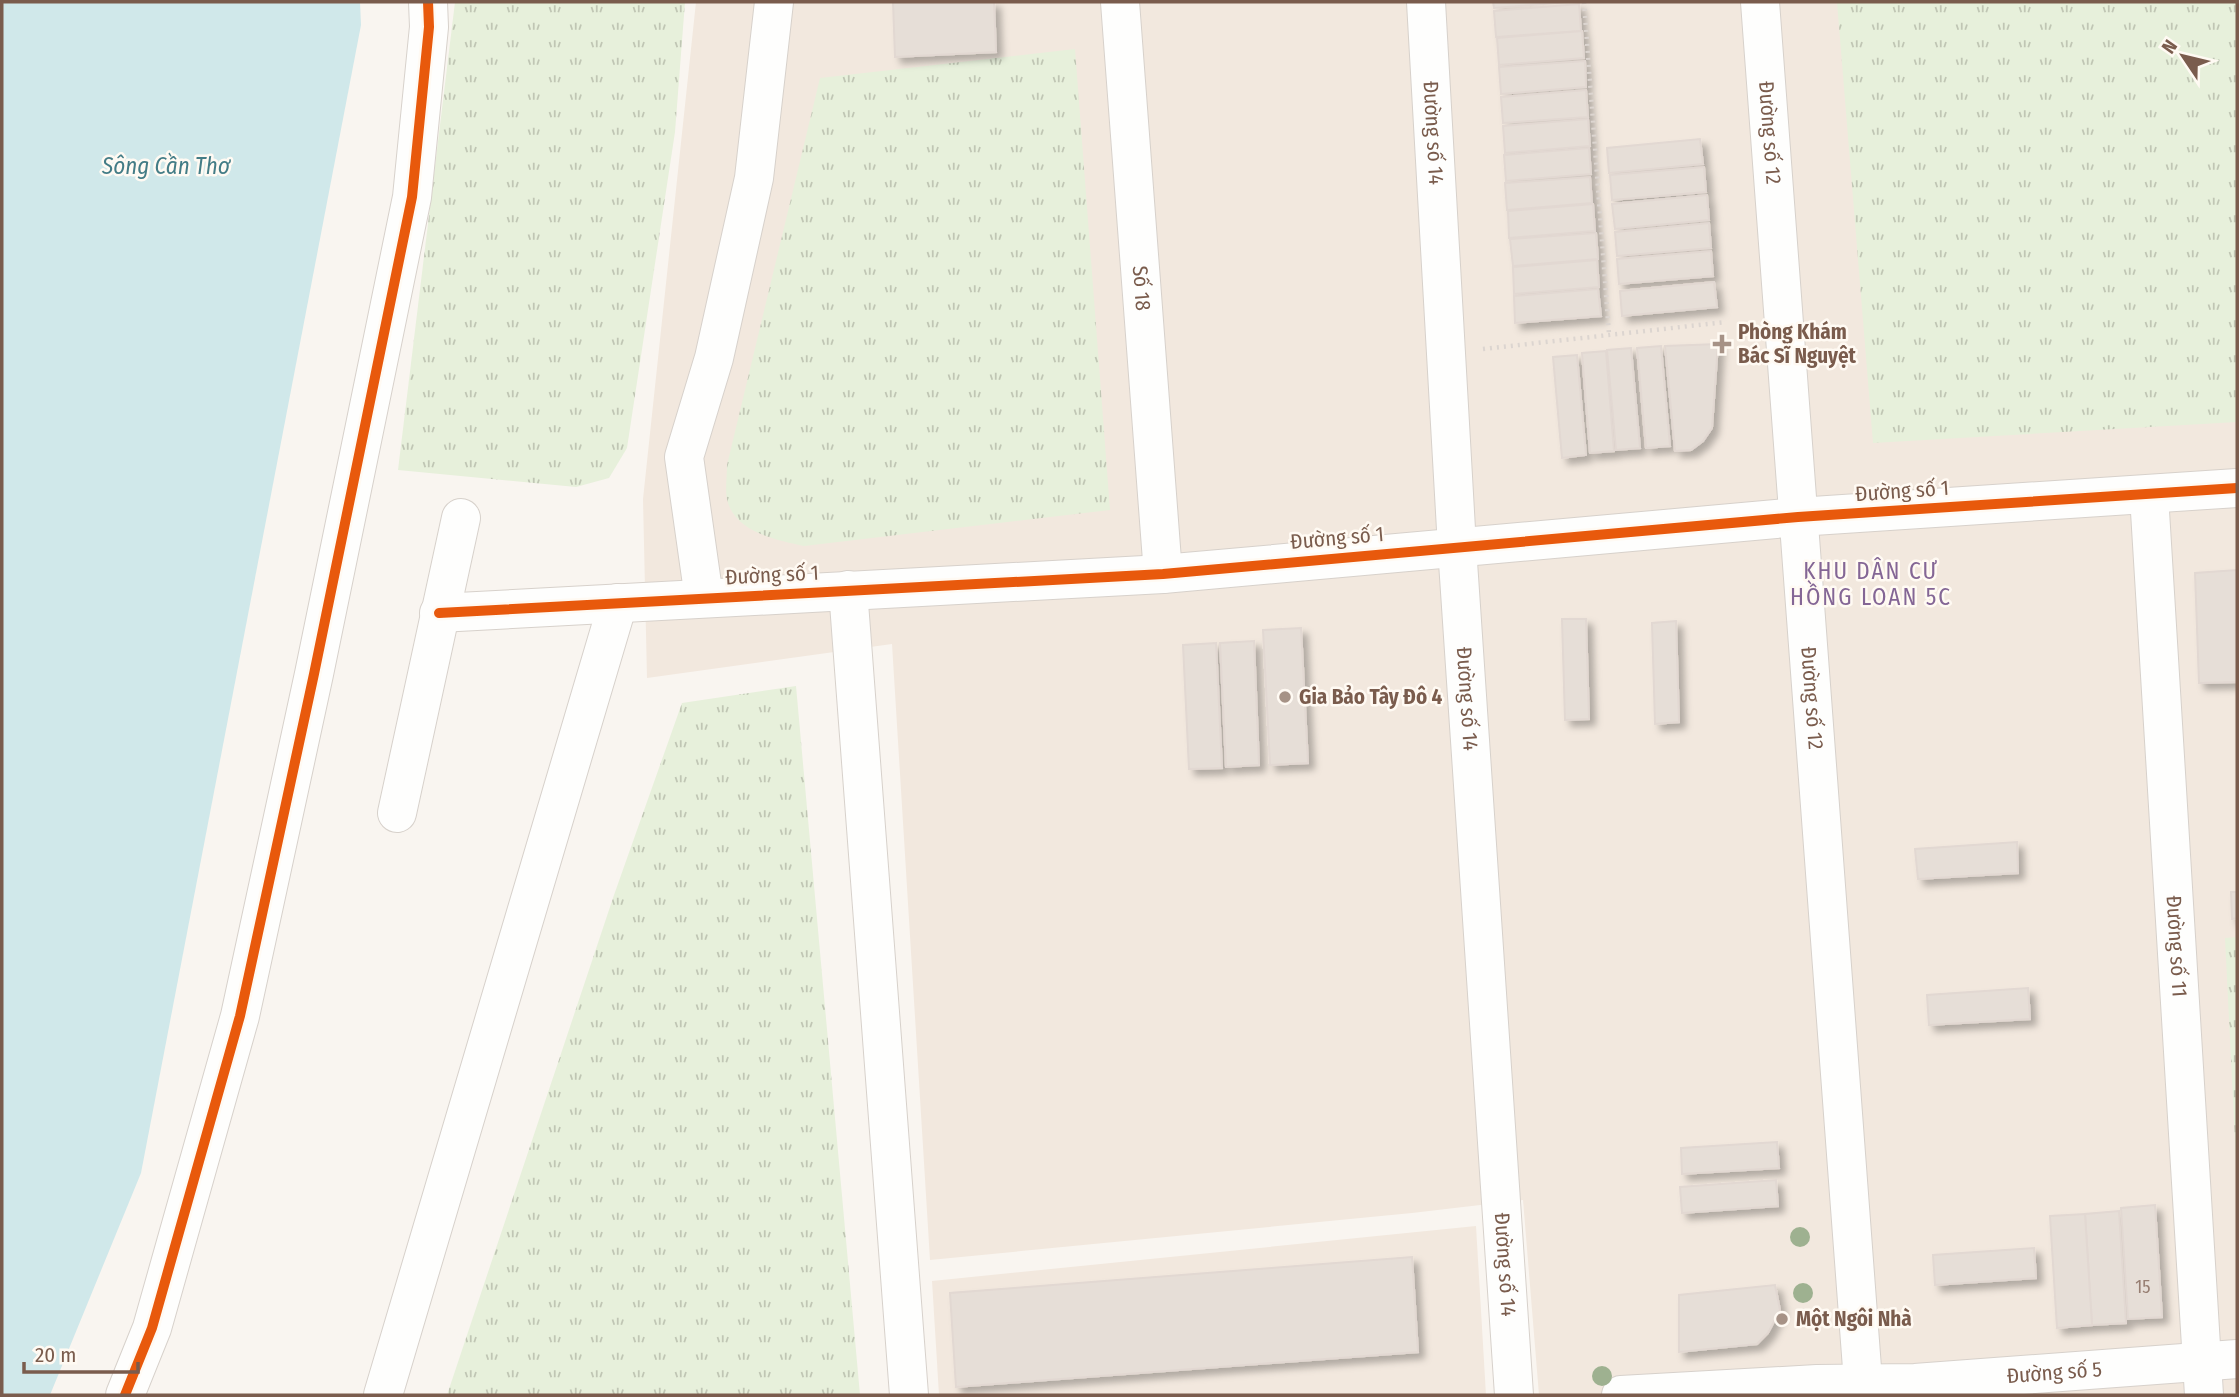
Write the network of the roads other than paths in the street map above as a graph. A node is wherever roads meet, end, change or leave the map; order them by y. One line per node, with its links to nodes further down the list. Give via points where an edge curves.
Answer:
1 (428, 2): 19 (street, via 412,197 240,1016 152,1328)
2 (774, 2): 13 (street, via 754,178 714,358 684,457)
3 (1120, 2): 11 (street, Số 18)
4 (1426, 2): 10 (street, Đường số 14)
5 (1760, 2): 8 (street, Đường số 12)
6 (2237, 488): 7 (street, Đường số 1)
7 (2149, 495): 8 (street, Đường số 1); 17 (street, Đường số 11)
8 (1798, 517): 10 (street, Đường số 1); 18 (street, Đường số 12)
9 (461, 518): 15 (street)
10 (1457, 547): 11 (street, Đường số 1); 22 (street, Đường số 14)
11 (1163, 574): 12 (street, Đường số 1)
12 (848, 590): 13 (street, Đường số 1); 21 (street)
13 (704, 598): 14 (street, Đường số 1)
14 (618, 603): 15 (street, Đường số 1); 20 (street)
15 (439, 613): 16 (street)
16 (397, 813)
17 (2214, 1372): 18 (street, Đường số 5)
18 (1863, 1390): 23 (street, Đường số 5, via 1817,1384)
19 (125, 1395)
20 (383, 1395)
21 (909, 1395)
22 (1514, 1395)
23 (1621, 1395)

